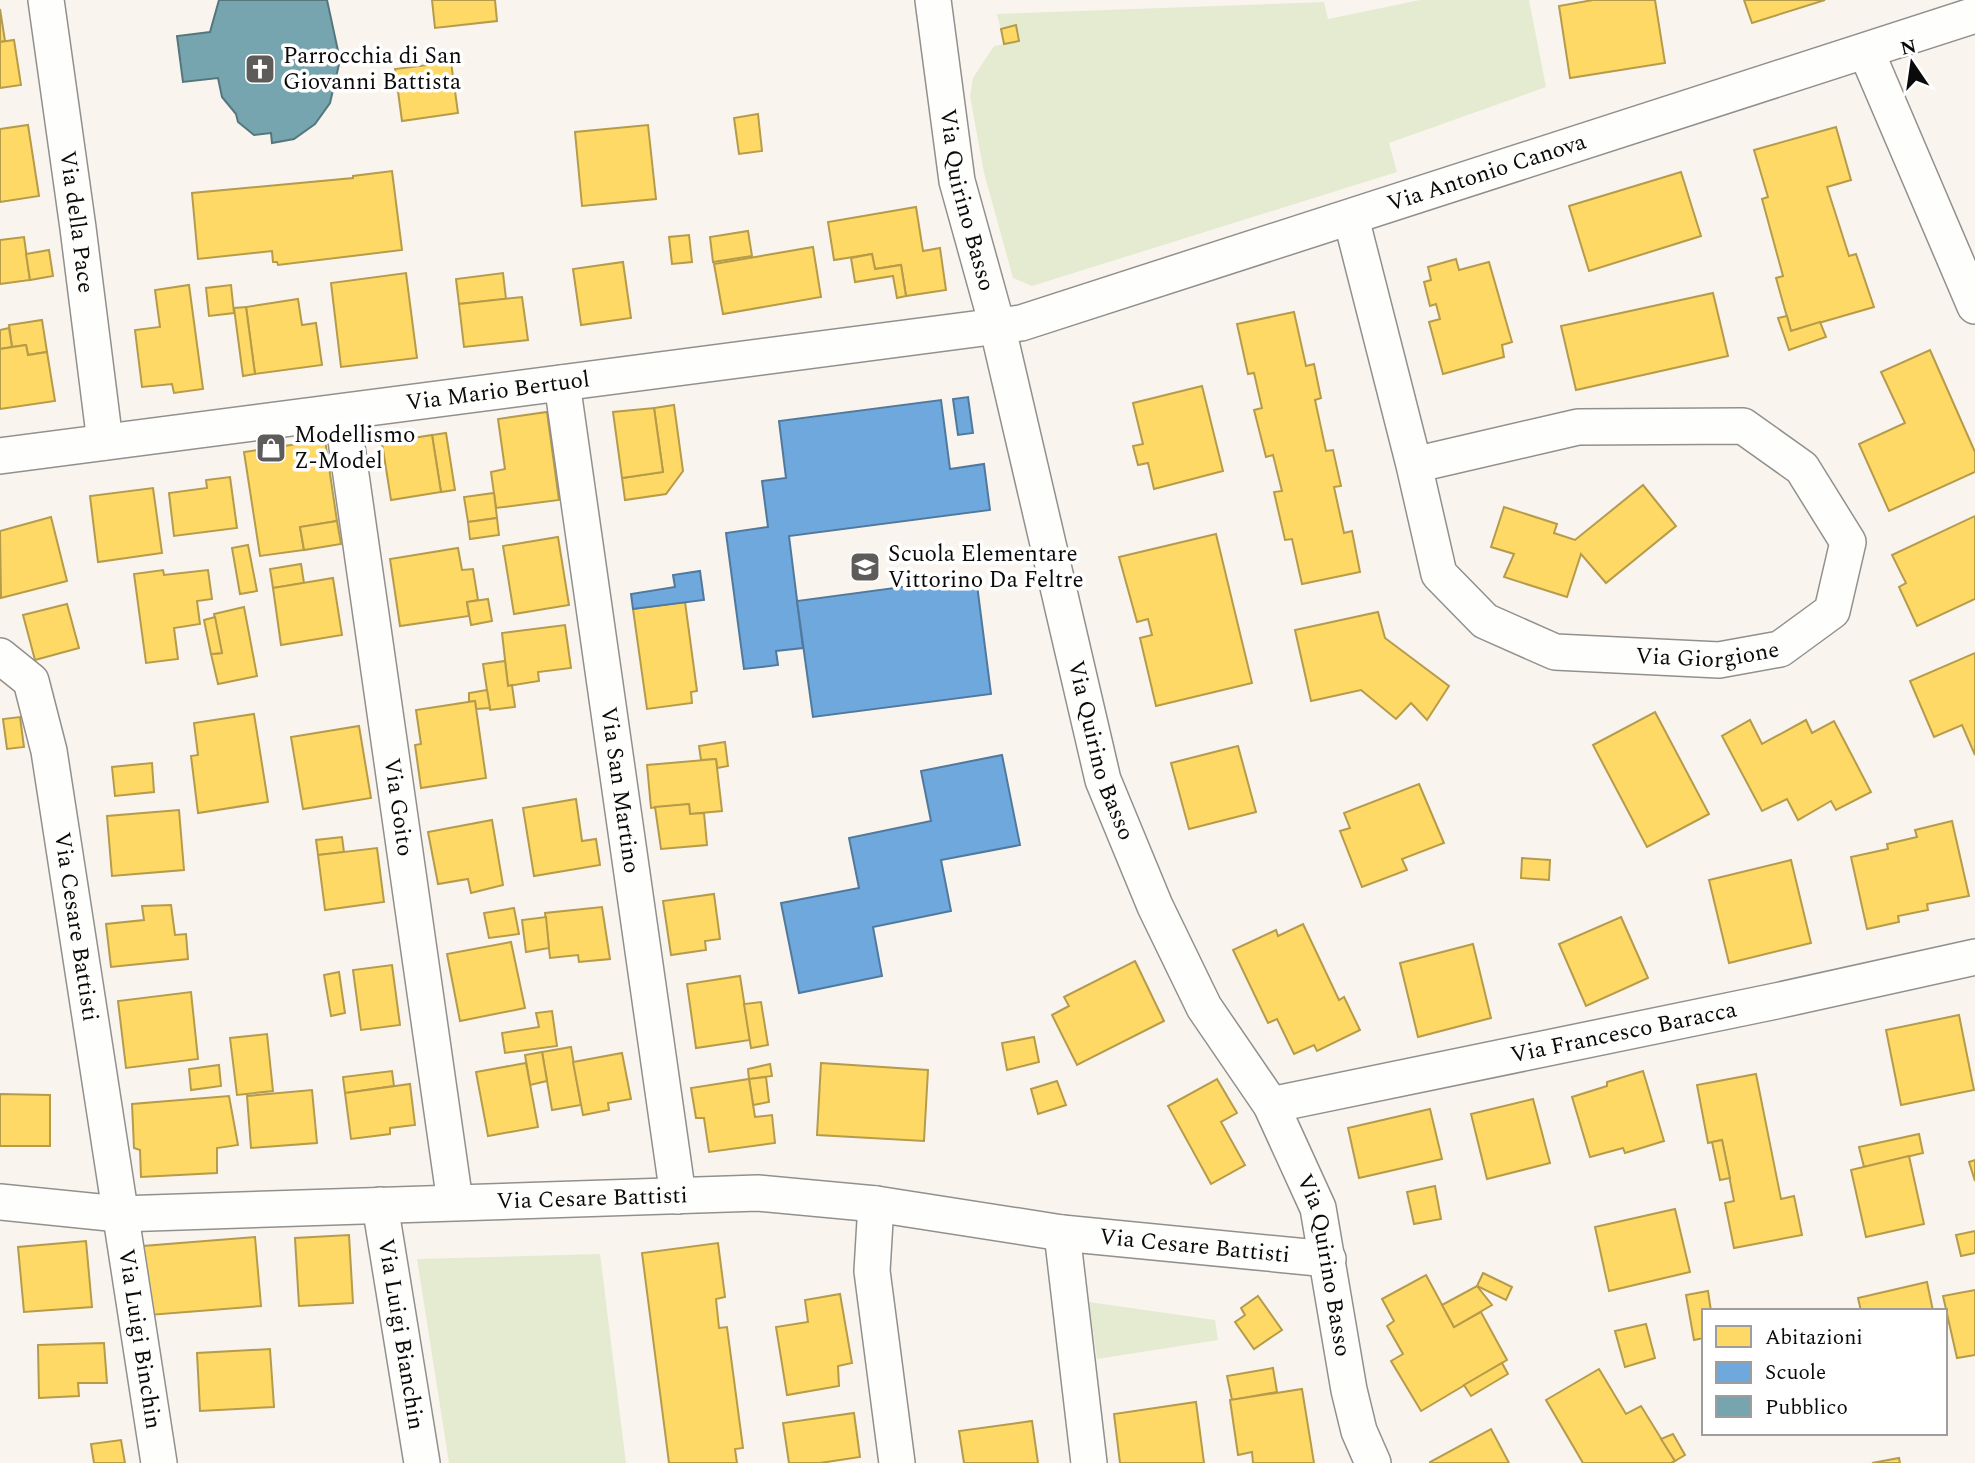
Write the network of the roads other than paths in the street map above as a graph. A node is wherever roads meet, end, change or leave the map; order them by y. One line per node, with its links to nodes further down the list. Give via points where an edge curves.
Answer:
1 (46, 0): 10 (street, Via della Pace)
2 (933, 0): 7 (street, Via Quirino Basso, via 957,181)
3 (1975, 16): 4 (street, Via Antonio Canova)
4 (1866, 51): 5 (street, Via Antonio Canova); 6 (street)
5 (1351, 218): 7 (street, Via Antonio Canova, via 1021,323); 12 (street, Via Giorgione)
6 (1975, 306)
7 (996, 325): 8 (street, Via Mario Bertuol); 15 (street, Via Quirino Basso, via 1103,780 1155,906 1204,1007)
8 (562, 383): 9 (street, Via Mario Bertuol); 16 (street, Via San Martino)
9 (342, 412): 10 (street, Via Mario Bertuol); 18 (street, Via Goito)
10 (105, 442): 11 (street, Via Mario Bertuol)
11 (0, 456)
12 (1414, 465): 12 (street, Via Giorgione, via 1439,574 1485,621 1555,652 1720,660 1780,649 1832,611 1848,542 1802,468 1744,426 1578,427)
13 (0, 656): 21 (street, Via Cesare Battisti, via 32,681 49,751)
14 (1975, 957): 15 (street, Via Francesco Baracca)
15 (1271, 1105): 23 (street, Via Quirino Basso, via 1318,1208)
16 (678, 1196): 18 (street, Via Cesare Battisti); 20 (street, Via Cesare Battisti, via 758,1193)
17 (0, 1202): 21 (street, Via Cesare Battisti)
18 (455, 1202): 19 (street, Via Cesare Battisti)
19 (380, 1205): 21 (street, Via Cesare Battisti); 25 (street, Via Luigi Bianchin)
20 (876, 1205): 22 (street, Via Cesare Battisti); 26 (street, via 872,1271)
21 (119, 1214): 24 (street, Via Luigi Binchin)
22 (1062, 1233): 23 (street, Via Cesare Battisti); 27 (street)
23 (1328, 1259): 28 (street, Via Quirino Basso, via 1349,1390)
24 (159, 1463)
25 (422, 1463)
26 (897, 1463)
27 (1089, 1463)
28 (1373, 1463)

